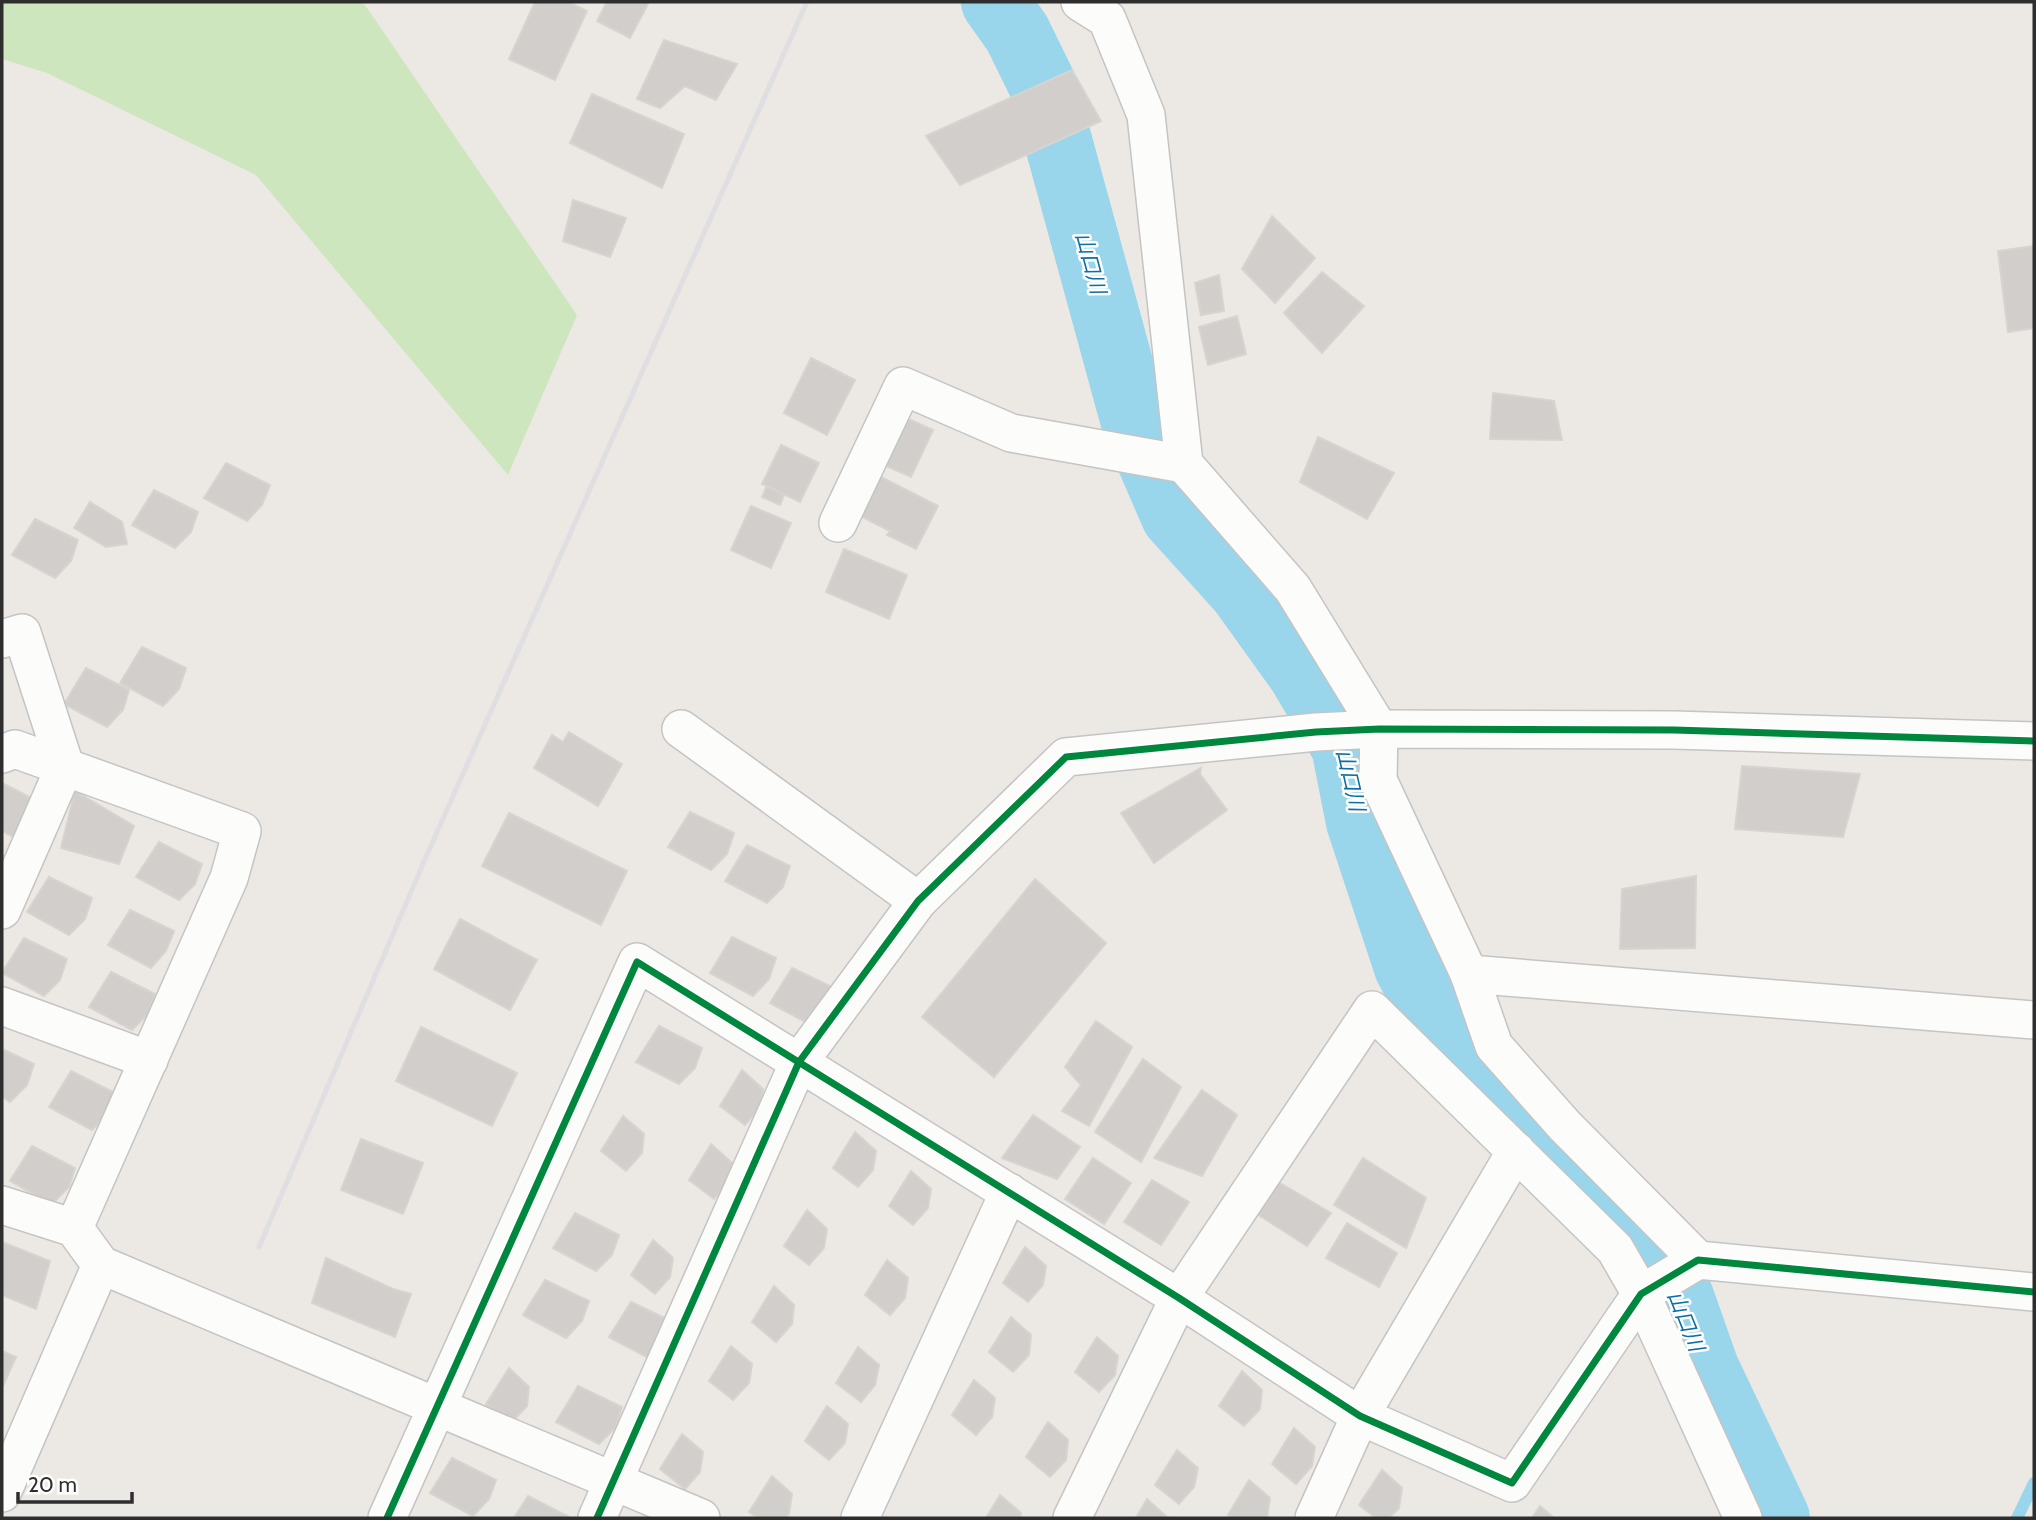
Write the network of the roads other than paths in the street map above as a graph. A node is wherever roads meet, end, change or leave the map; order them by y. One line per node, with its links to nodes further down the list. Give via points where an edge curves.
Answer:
1 (1080, 2): 2 (street, via 1107,19 1146,115)
2 (1182, 463): 3 (street, via 1011,433 903,386); 6 (street, via 1293,589)
3 (838, 523)
4 (2, 639): 9 (street, via 22,633)
5 (681, 729): 10 (street)
6 (1379, 729): 7 (street, via 1674,730); 10 (street, via 1066,757); 12 (street, via 1378,780)
7 (2034, 741)
8 (2, 754): 9 (street, via 15,749)
9 (65, 766): 11 (street); 15 (street, via 242,831 229,878)
10 (918, 901): 16 (street)
11 (2, 910)
12 (1469, 974): 14 (street); 21 (street, via 1494,1046 1565,1126)
13 (2, 1006): 15 (street)
14 (2034, 1020)
15 (149, 1060): 20 (street)
16 (799, 1062): 18 (street); 26 (street, via 637,962); 29 (street)
17 (1516, 1151): 24 (street, via 1615,1249); 25 (street, via 1372,1010); 27 (street)
18 (1009, 1192): 25 (street); 34 (street)
19 (2, 1205): 20 (street)
20 (74, 1228): 22 (street)
21 (1698, 1260): 23 (street); 24 (street)
22 (101, 1265): 26 (street); 28 (street)
23 (2034, 1292)
24 (1641, 1294): 27 (street, via 1512,1483); 37 (street)
25 (1179, 1298): 27 (street); 35 (street)
26 (438, 1405): 29 (street); 31 (street)
27 (1360, 1416): 36 (street)
28 (11, 1446): 30 (street)
29 (614, 1479): 32 (street); 33 (street)
30 (2, 1493)
31 (387, 1518)
32 (597, 1518)
33 (701, 1518)
34 (860, 1518)
35 (1072, 1518)
36 (1314, 1518)
37 (1743, 1518)

